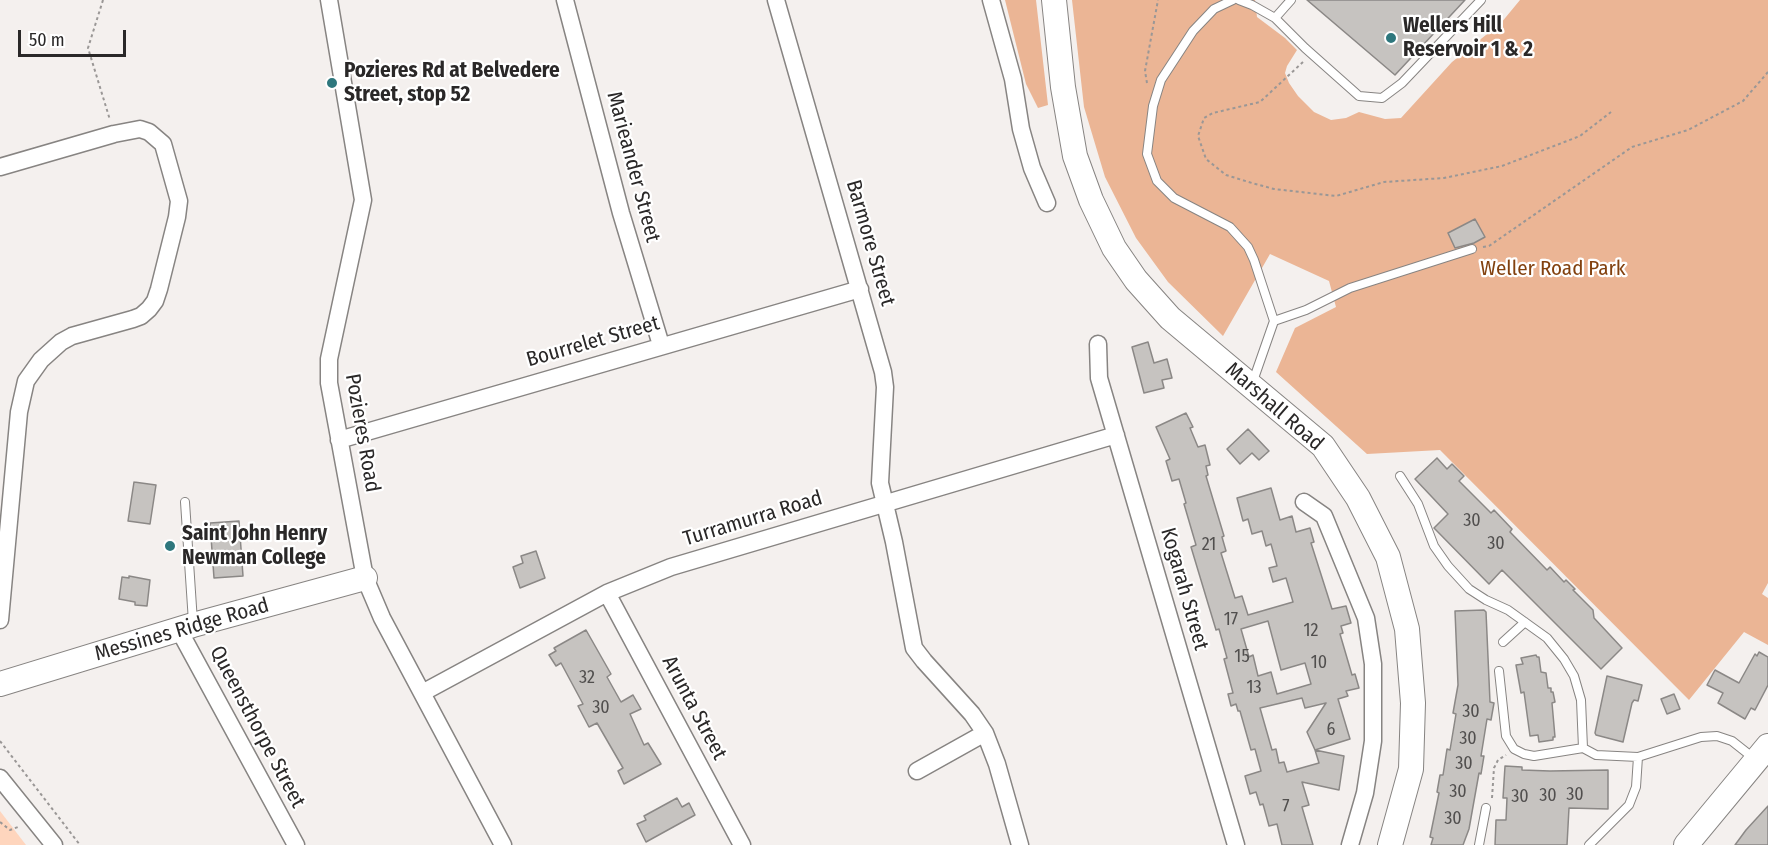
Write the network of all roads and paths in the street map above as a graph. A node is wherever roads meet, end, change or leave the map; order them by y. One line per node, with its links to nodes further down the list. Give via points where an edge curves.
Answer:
1 (104, 0): 17 (path, via 88,48)
2 (329, 0): 27 (street, Pozieres Road, via 363,200 329,358 328,383)
3 (565, 0): 24 (street, Marieander Street, via 621,213)
4 (776, 0): 21 (street, Barmore Street)
5 (991, 0): 19 (street, via 1029,158)
6 (1054, 0): 25 (main road, Marshall Road, via 1063,87 1076,156 1106,234 1156,305)
7 (1158, 0): 15 (path, via 1145,71)
8 (1233, 0): 15 (lane, via 1215,9 1193,31 1161,80)
9 (1239, 0): 12 (lane)
10 (1291, 0): 12 (lane)
11 (1481, 0): 13 (lane, via 1402,83 1382,98 1359,96)
12 (1275, 18): 13 (lane)
13 (1312, 54): 16 (path, via 1260,102 1213,112 1204,118 1198,136 1206,159 1226,175 1252,183 1336,196 1383,182 1444,178 1502,166 1580,136)
14 (1768, 72): 20 (path, via 1743,101 1688,130 1632,147 1490,246)
15 (1153, 106): 22 (lane, via 1147,154 1157,180 1174,198 1230,227 1248,247)
16 (1611, 112)
17 (114, 134): 18 (street); 34 (street, via 140,129 163,144 179,201 177,217 159,289 149,309 133,319 61,342 26,381)
18 (0, 167)
19 (1047, 203)
20 (1472, 249): 22 (lane, via 1350,288)
21 (860, 289): 24 (street, Bourrelet Street); 31 (street, Barmore Street, via 885,381 880,476)
22 (1274, 321): 25 (lane)
23 (1098, 344): 26 (street, Kogarah Street, via 1098,373)
24 (661, 345): 27 (street, Bourrelet Street)
25 (1251, 385): 60 (main road, Marshall Road, via 1323,446 1358,498 1388,557 1407,629 1413,702 1411,769)
26 (1116, 435): 31 (street, Turramurra Road); 58 (street, Kogarah Street)
27 (339, 440): 32 (street, Pozieres Road)
28 (1400, 476): 35 (lane, via 1448,566 1469,589)
29 (185, 502): 36 (lane)
30 (1304, 502): 59 (street, via 1324,516 1366,618 1373,664 1374,733 1368,777)
31 (884, 503): 33 (street, Turramurra Road, via 671,567); 41 (street, Barmore Street, via 914,648)
32 (365, 578): 36 (main road, Messines Ridge Road); 40 (street, Pozieres Road, via 377,609)
33 (607, 593): 40 (street, Turramurra Road); 56 (street, Arunta Street)
34 (0, 620)
35 (1525, 622): 37 (lane); 43 (lane, via 1547,638 1574,676 1581,700)
36 (186, 628): 39 (main road, Messines Ridge Road); 54 (street, Queensthorpe Street)
37 (1503, 642)
38 (1499, 670): 44 (lane, via 1506,736)
39 (0, 684)
40 (422, 693): 55 (street, Pozieres Road)
41 (985, 733): 47 (street); 57 (street, Barmore Street)
42 (0, 741): 53 (path)
43 (1583, 748): 44 (lane, via 1534,756); 46 (lane, via 1596,755)
44 (1514, 749): 49 (path, via 1498,760 1494,768 1491,802)
45 (1762, 753): 46 (lane, via 1717,736 1701,737); 63 (main road)
46 (1638, 757): 62 (lane, via 1636,787 1629,805)
47 (917, 771)
48 (0, 778): 50 (street)
49 (1486, 808): 61 (lane)
50 (34, 820): 51 (path, via 10,830); 52 (street)
51 (0, 822)
52 (54, 845)
53 (80, 845)
54 (296, 845)
55 (503, 845)
56 (742, 845)
57 (1020, 845)
58 (1236, 845)
59 (1350, 845)
60 (1390, 845)
61 (1479, 845)
62 (1589, 845)
63 (1686, 845)

